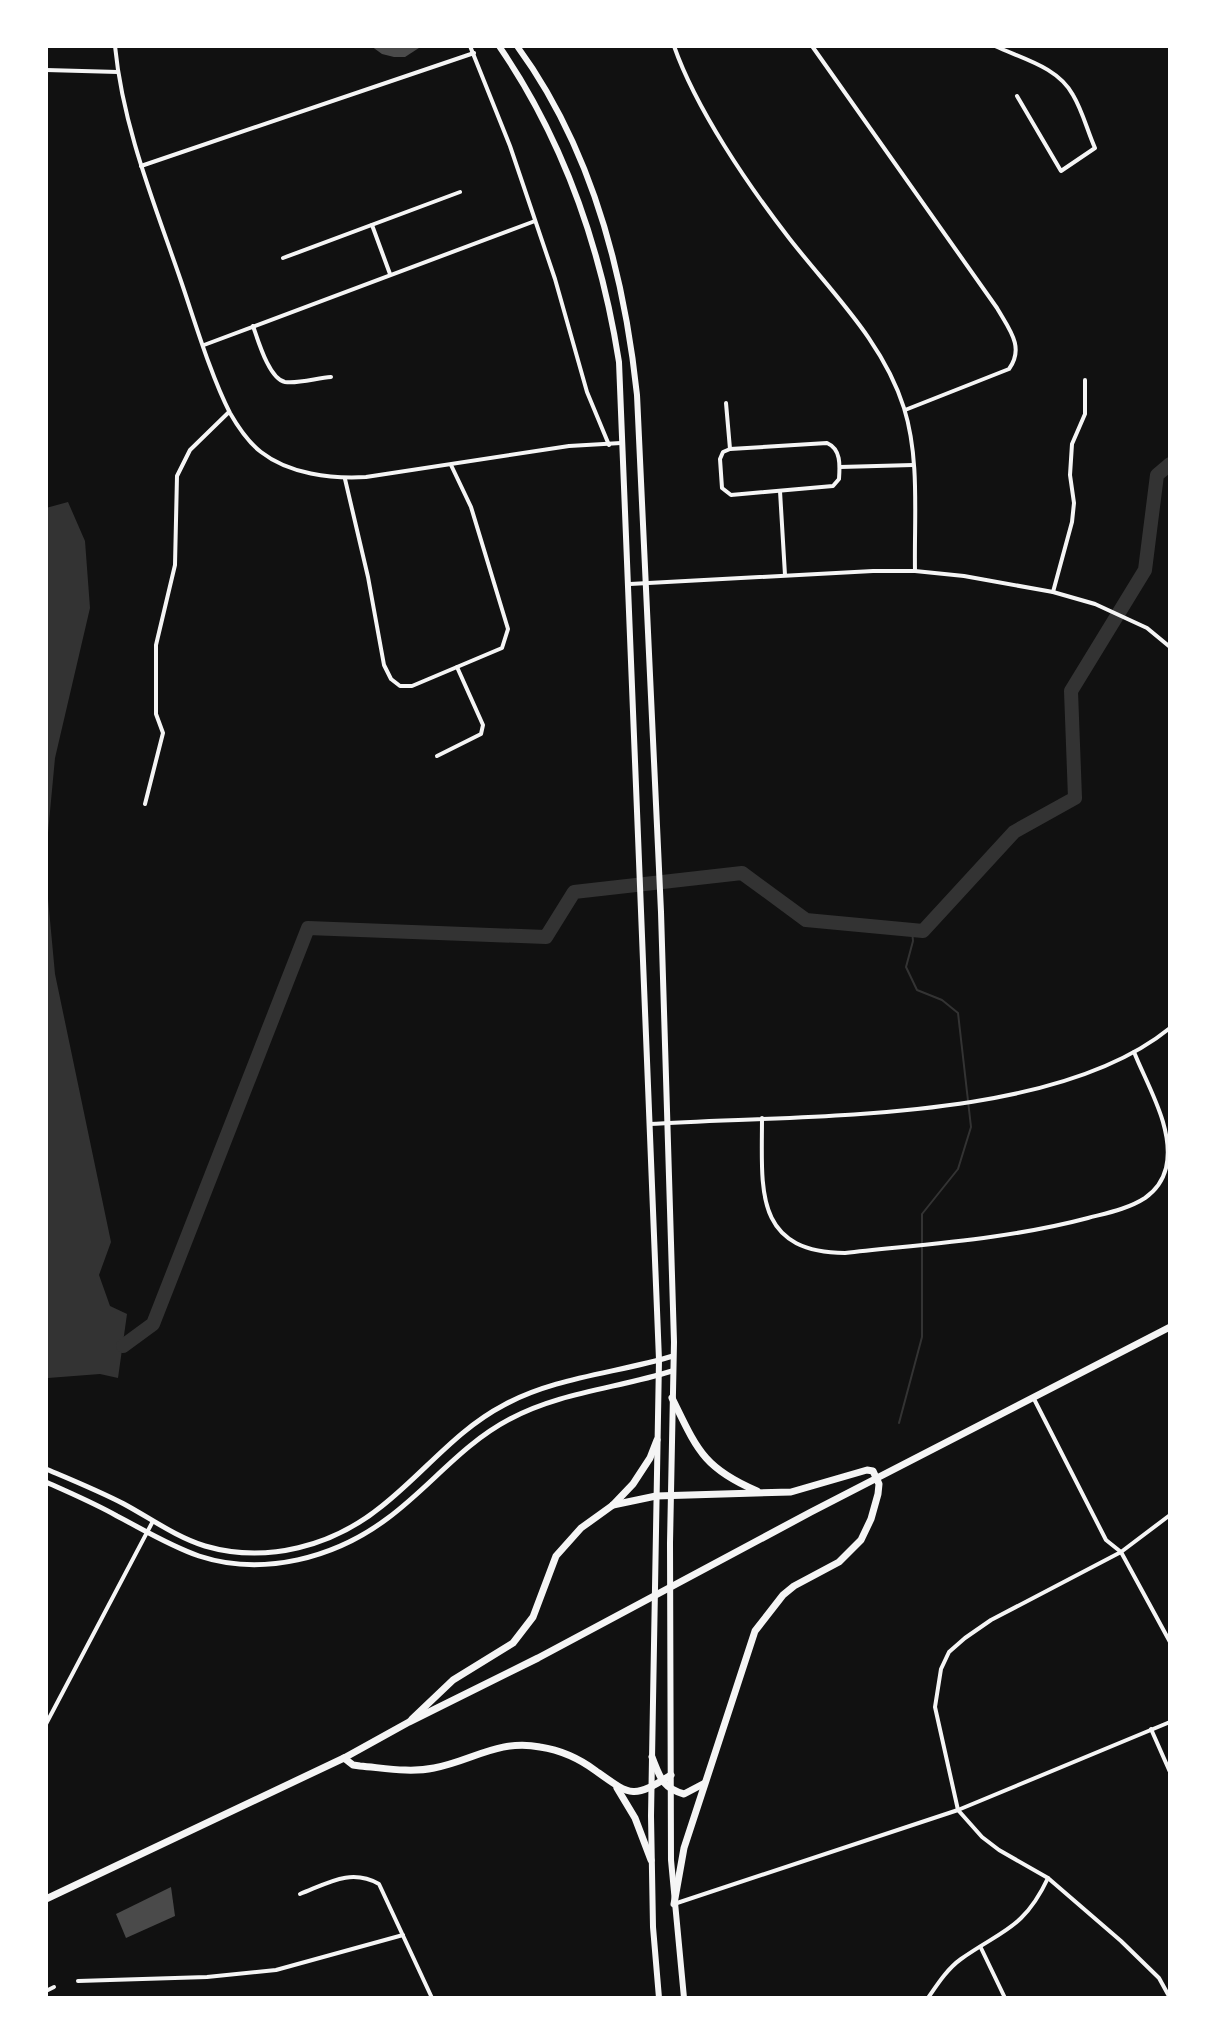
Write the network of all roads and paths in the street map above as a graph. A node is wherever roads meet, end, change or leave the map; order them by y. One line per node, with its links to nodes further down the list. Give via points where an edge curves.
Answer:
1 (115, 46): 10 (street)
2 (470, 46): 8 (street)
3 (499, 46): 25 (main road, via 561,154 587,223 619,362)
4 (517, 46): 36 (main road, via 576,151 616,267 637,395)
5 (674, 46): 23 (street, via 732,155 787,236 869,336)
6 (812, 46): 23 (street, via 997,308 1016,350 1009,369)
7 (995, 46): 11 (street, via 1064,82 1095,148 1061,171)
8 (474, 53): 12 (street); 14 (street)
9 (46, 70): 10 (street)
10 (118, 72): 12 (street)
11 (1017, 96)
12 (141, 166): 19 (street)
13 (460, 192): 15 (street)
14 (535, 221): 17 (street); 26 (street, via 587,392)
15 (372, 225): 16 (street); 17 (street)
16 (283, 258)
17 (390, 274): 18 (street)
18 (253, 326): 19 (street); 20 (street, via 278,379)
19 (204, 345): 24 (street)
20 (331, 377)
21 (1085, 380): 37 (street, via 1085,414 1072,444 1072,522)
22 (726, 403): 27 (street)
23 (905, 410): 29 (street)
24 (229, 412): 31 (street, via 261,452 309,473); 41 (street, via 190,450 177,476 175,565 156,645 156,714 163,733)
25 (623, 443): 26 (street); 35 (main road)
26 (609, 445): 28 (street, via 569,446)
27 (730, 449): 30 (street, via 827,443 838,453); 32 (street, via 720,459 726,493)
28 (451, 465): 31 (street); 39 (street, via 471,507 508,629 502,648)
29 (913, 465): 30 (street); 33 (street)
30 (840, 467): 32 (street, via 833,486)
31 (345, 478): 39 (street, via 391,679 412,686)
32 (780, 491): 34 (street)
33 (915, 571): 34 (street); 37 (street)
34 (785, 575): 36 (street)
35 (630, 584): 36 (street); 46 (main road)
36 (645, 584): 45 (main road)
37 (1053, 592): 38 (street, via 1147,628)
38 (1170, 647)
39 (457, 667): 40 (street, via 483,725 481,734)
40 (437, 756)
41 (145, 804)
42 (1170, 1028): 43 (street)
43 (1134, 1052): 44 (street, via 1051,1084 953,1104); 44 (street, via 1169,1152 1158,1186 1125,1208 1022,1233 845,1253 819,1253 797,1245 781,1233 765,1200)
44 (762, 1118): 45 (street)
45 (666, 1123): 46 (street); 48 (main road)
46 (649, 1124): 49 (main road)
47 (1170, 1327): 52 (main road)
48 (673, 1356): 49 (street); 50 (main road)
49 (659, 1360): 51 (main road); 63 (street, via 540,1389 506,1403 472,1425 363,1521 311,1544 273,1553 235,1552 203,1545)
50 (672, 1371): 51 (street); 53 (main road)
51 (658, 1376): 54 (main road); 64 (street, via 561,1399 508,1420 456,1457 387,1519 348,1543 309,1557 272,1564 225,1562)
52 (1033, 1397): 56 (main road); 65 (street, via 1106,1540)
53 (672, 1398): 58 (main road, via 703,1458 732,1481); 60 (main road)
54 (657, 1440): 59 (main road); 61 (main road, via 642,1471)
55 (46, 1469): 63 (street)
56 (877, 1478): 58 (main road, via 867,1470 807,1489); 67 (main road); 76 (main road, via 874,1511 861,1540 839,1562 783,1595 755,1631)
57 (46, 1482): 64 (street)
58 (763, 1494): 60 (main road)
59 (656, 1496): 60 (main road); 61 (main road); 71 (main road)
60 (671, 1496): 74 (main road)
61 (613, 1505): 67 (main road, via 581,1528 556,1556 533,1617 513,1643 453,1680)
62 (1170, 1515): 65 (street)
63 (153, 1521): 64 (street)
64 (147, 1531): 69 (street)
65 (1121, 1552): 66 (street); 80 (street, via 991,1620 949,1652 935,1707)
66 (1170, 1642)
67 (409, 1722): 72 (main road)
68 (1170, 1722): 70 (street)
69 (46, 1724)
70 (1151, 1729): 73 (street); 80 (street)
71 (652, 1757): 75 (main road); 77 (main road)
72 (344, 1758): 78 (main road, via 353,1765 416,1771 500,1747 537,1746 574,1758); 84 (main road)
73 (1170, 1772)
74 (671, 1775): 75 (main road); 79 (main road)
75 (662, 1781): 77 (main road); 79 (main road)
76 (704, 1784): 79 (main road, via 684,1794); 85 (main road, via 680,1862)
77 (651, 1787): 78 (main road, via 628,1792); 81 (main road)
78 (617, 1788): 81 (main road)
79 (671, 1790): 85 (main road)
80 (958, 1810): 82 (street, via 999,1850); 85 (street)
81 (651, 1860): 92 (main road)
82 (1048, 1878): 87 (street, via 1025,1916); 96 (street, via 1159,1978)
83 (300, 1894): 86 (street, via 348,1876 366,1877 379,1884)
84 (46, 1899)
85 (674, 1904): 93 (main road)
86 (403, 1935): 88 (street, via 276,1970); 91 (street)
87 (981, 1948): 94 (street, via 959,1960); 95 (street)
88 (78, 1981)
89 (54, 1987): 90 (street)
90 (46, 1991)
91 (432, 1998)
92 (659, 1998)
93 (684, 1998)
94 (928, 1998)
95 (1005, 1998)
96 (1170, 1998)

